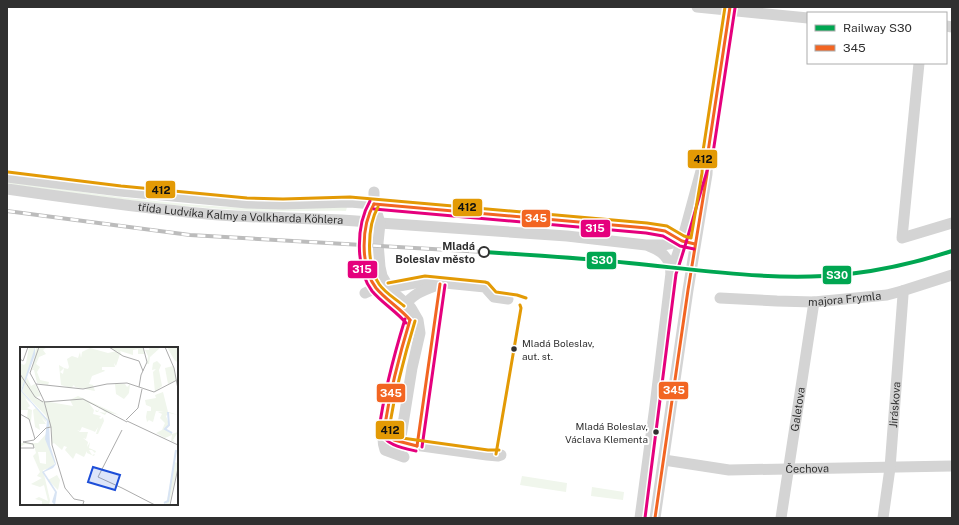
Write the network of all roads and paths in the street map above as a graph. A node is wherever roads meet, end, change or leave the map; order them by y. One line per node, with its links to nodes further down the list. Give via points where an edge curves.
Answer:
1 (698, 7): 2 (street)
2 (730, 9): 3 (street); 5 (street)
3 (807, 18)
4 (919, 64): 12 (street, via 902,238)
5 (708, 152): 13 (street); 14 (street, via 707,174)
6 (7, 177): 9 (street, třída Ludvíka Kalmy a Volkharda Köhlera, via 247,203)
7 (7, 189): 10 (street, třída Ludvíka Kalmy a Volkharda Köhlera, via 219,215)
8 (374, 192): 9 (street)
9 (374, 204): 10 (street); 11 (street); 13 (street, třída Ludvíka Kalmy a Volkharda Köhlera, via 647,228 665,232)
10 (366, 221): 11 (street, třída Ludvíka Kalmy a Volkharda Köhlera); 19 (street, via 366,267)
11 (380, 223): 15 (street, třída Ludvíka Kalmy a Volkharda Köhlera, via 567,236); 20 (street, via 380,267)
12 (952, 223)
13 (682, 241): 14 (street); 15 (street, třída Ludvíka Kalmy a Volkharda Köhlera); 16 (street)
14 (695, 244): 33 (street)
15 (646, 245): 16 (street, via 663,253 669,261)
16 (671, 273): 37 (street)
17 (952, 275): 21 (street, majora Frymla)
18 (440, 284): 20 (street, via 425,281); 24 (street, via 484,287 494,298); 26 (street, via 422,290)
19 (376, 288): 20 (street); 22 (street); 26 (street)
20 (389, 288): 26 (street)
21 (902, 291): 25 (street, majora Frymla, via 887,295); 35 (street, Jiráskova)
22 (365, 293)
23 (720, 298): 25 (street, majora Frymla)
24 (508, 299)
25 (814, 302): 36 (street, Galetova)
26 (403, 306): 27 (street); 30 (street, via 411,308 418,320 420,333)
27 (410, 320): 28 (street); 29 (street, via 389,397)
28 (412, 334)
29 (384, 430): 30 (street, via 388,436); 32 (street, via 385,450)
30 (400, 443): 31 (street)
31 (501, 455)
32 (404, 457)
33 (664, 460): 36 (street, Čechova, via 729,470); 38 (street)
34 (952, 466): 35 (street, Čechova)
35 (890, 468): 36 (street, Čechova); 40 (street, Jiráskova)
36 (788, 469): 39 (street, Galetova)
37 (640, 518)
38 (655, 518)
39 (781, 518)
40 (883, 518)

